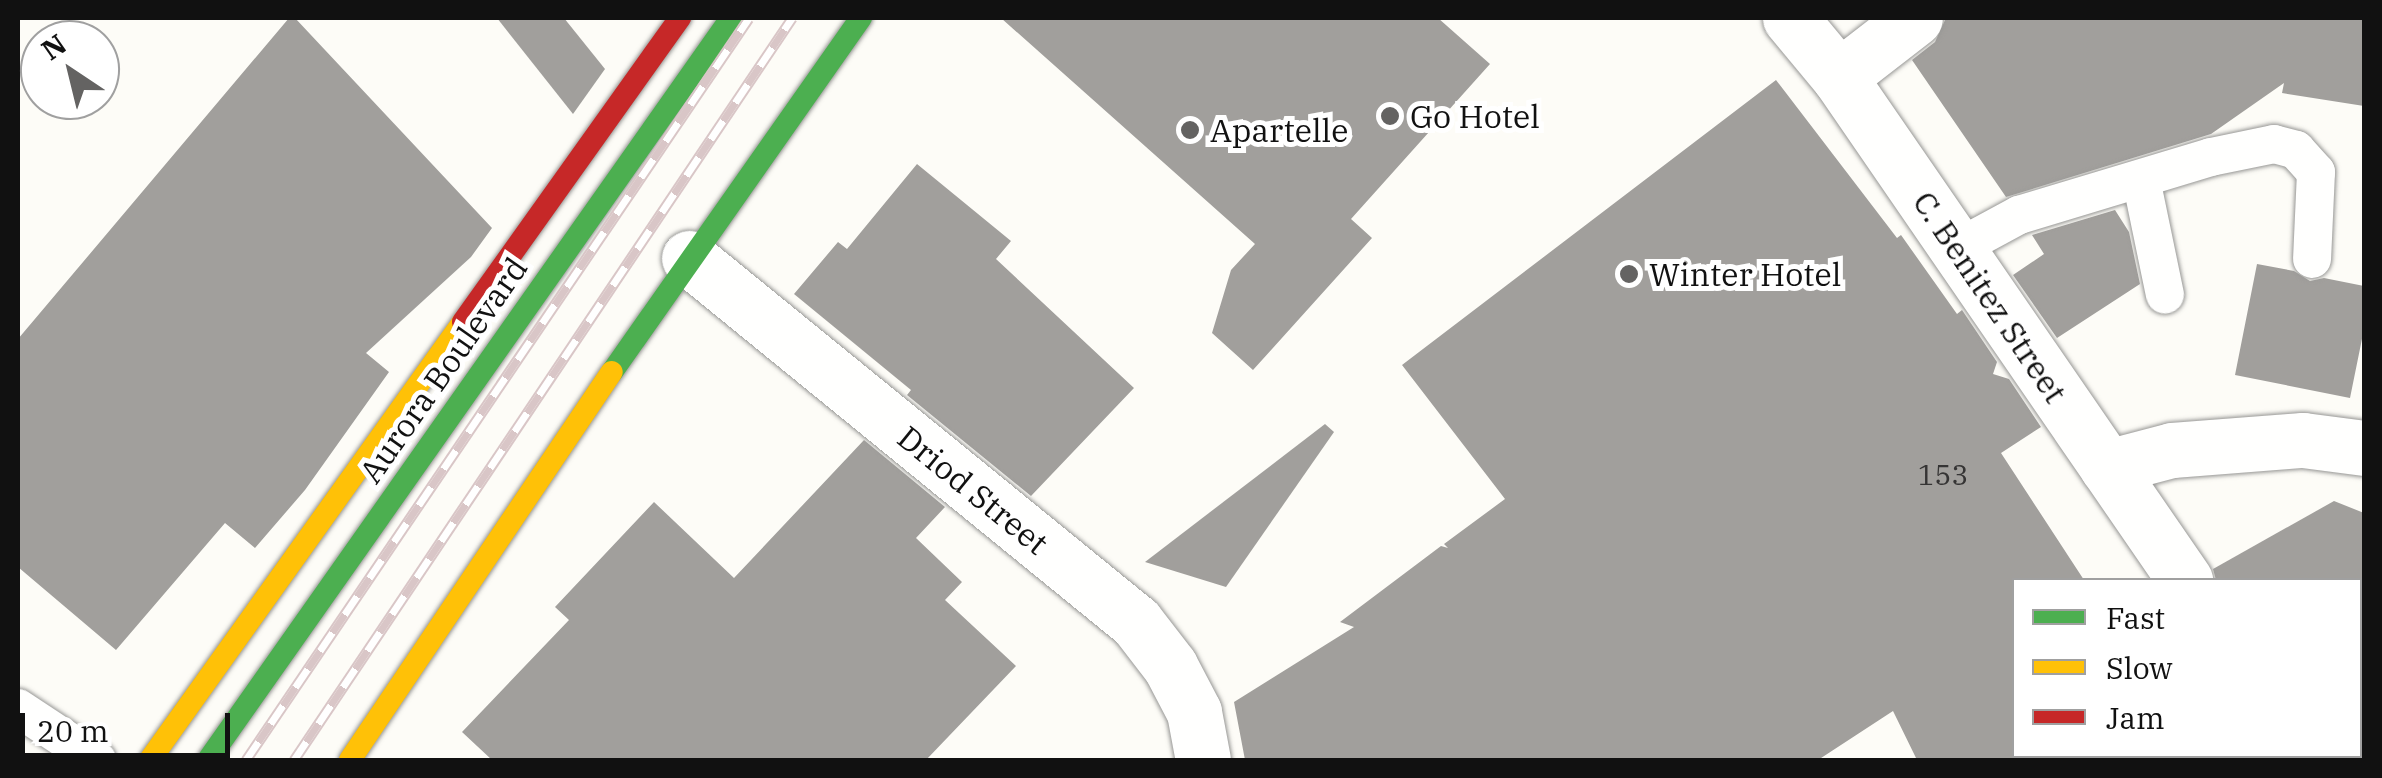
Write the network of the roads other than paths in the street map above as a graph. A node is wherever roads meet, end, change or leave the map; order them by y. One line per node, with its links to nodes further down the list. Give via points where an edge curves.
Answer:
1 (680, 18): 17 (main road)
2 (731, 18): 18 (main road, Aurora Boulevard)
3 (860, 18): 9 (main road)
4 (1790, 18): 6 (street, C. Benitez Street)
5 (1915, 18): 6 (street)
6 (1839, 77): 8 (street, C. Benitez Street)
7 (2141, 178): 8 (lane, via 2019,214); 10 (lane, via 2274,144 2296,150 2316,172); 11 (lane)
8 (1956, 249): 13 (street, C. Benitez Street)
9 (689, 258): 19 (main road); 20 (street, Driod Street, via 1136,622 1194,712)
10 (2312, 258)
11 (2165, 295)
12 (2364, 448): 13 (street, via 2303,440 2172,450)
13 (2106, 467): 14 (street, C. Benitez Street)
14 (2183, 578)
15 (18, 708): 16 (lane)
16 (97, 760)
17 (150, 760)
18 (208, 760)
19 (350, 760)
20 (1203, 760)

